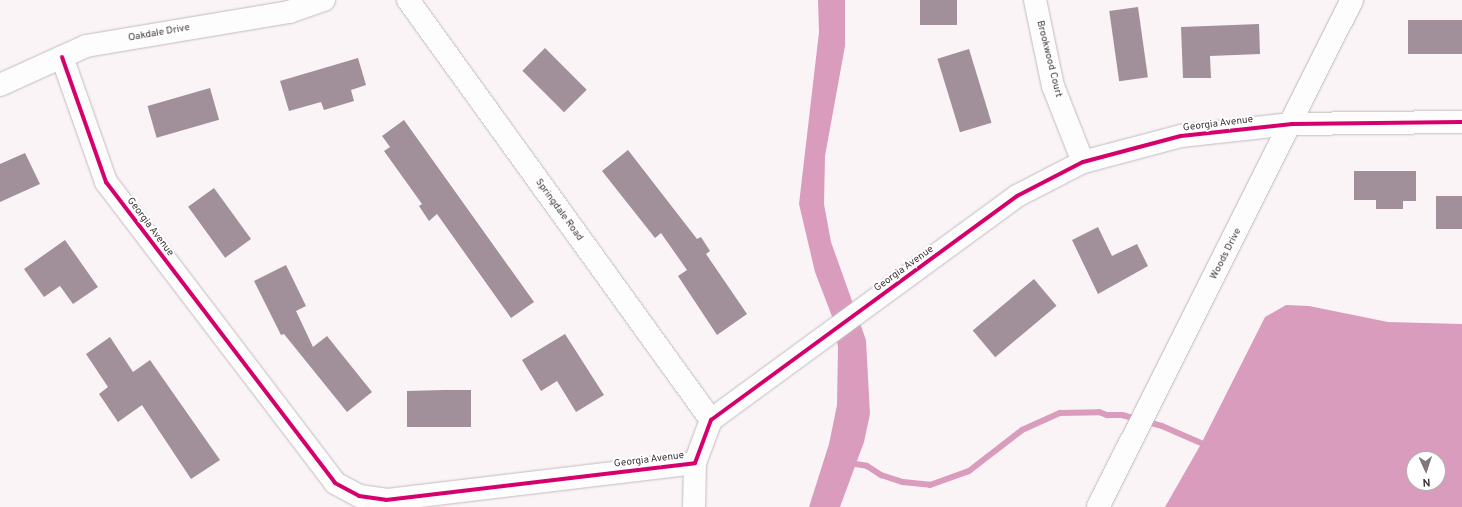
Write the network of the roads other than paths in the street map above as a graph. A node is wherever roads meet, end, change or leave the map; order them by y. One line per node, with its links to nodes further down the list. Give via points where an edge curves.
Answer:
1 (324, 0): 5 (street, Oakdale Drive, via 289,12 86,46)
2 (408, 0): 10 (street, Springdale Road)
3 (1035, 0): 9 (street, Brookwood Court, via 1054,86)
4 (1352, 0): 8 (street, Woods Drive)
5 (62, 56): 6 (street, Oakdale Drive); 11 (street, Georgia Avenue, via 106,182 335,482 359,496 386,500)
6 (0, 85)
7 (1462, 122): 8 (street, Georgia Avenue)
8 (1292, 124): 9 (street, Georgia Avenue, via 1181,136); 13 (street, Woods Drive)
9 (1083, 162): 10 (street, Georgia Avenue, via 1017,196)
10 (711, 420): 11 (street, Georgia Avenue)
11 (695, 463): 12 (street)
12 (694, 507)
13 (1098, 507)

